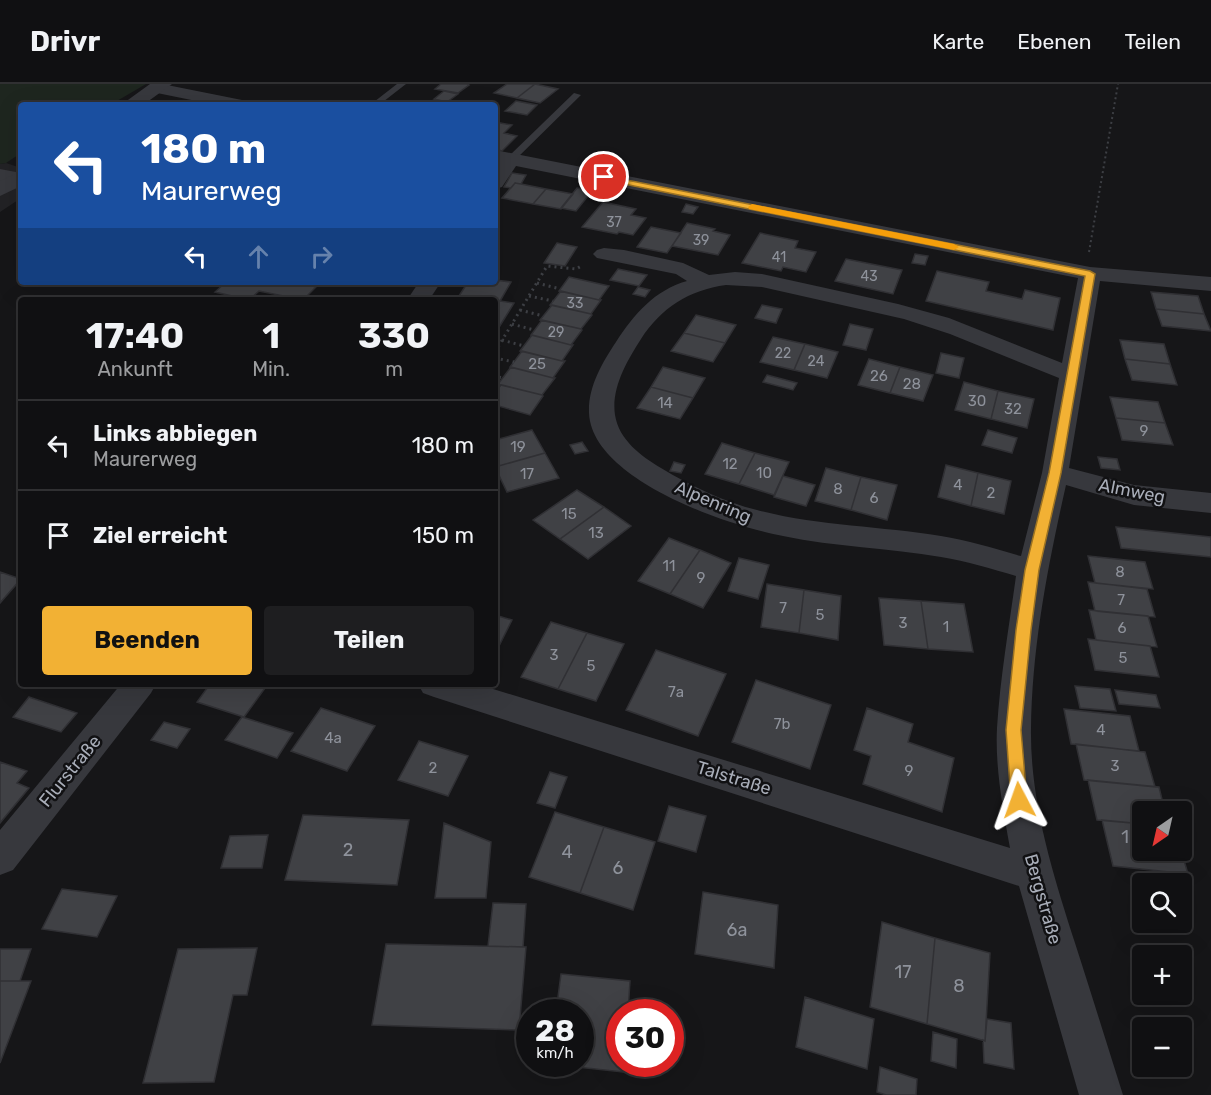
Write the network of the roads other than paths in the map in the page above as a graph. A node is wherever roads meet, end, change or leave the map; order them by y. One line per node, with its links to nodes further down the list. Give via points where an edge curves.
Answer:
1 (402, 84): 6 (lane)
2 (160, 86): 4 (street); 5 (street)
3 (577, 95): 7 (lane)
4 (135, 102)
5 (229, 102)
6 (378, 102)
7 (503, 157): 8 (street); 12 (street)
8 (498, 173)
9 (13, 176): 10 (street)
10 (0, 190)
11 (604, 254): 13 (street, via 683,269)
12 (1090, 274): 14 (street); 15 (street, Bergstraße)
13 (705, 282): 15 (street, Alpenring, via 752,279 894,310 938,322 1045,367); 18 (street, Alpenring, via 680,290 658,305 620,354 605,383 600,407 603,426 617,449 693,497 775,526 942,547)
14 (1211, 284)
15 (1072, 374): 16 (street, Bergstraße)
16 (1055, 473): 17 (street, Almweg, via 1134,495); 18 (street, Bergstraße)
17 (1211, 502)
18 (1032, 570): 22 (street, Bergstraße, via 1014,730 1019,800)
19 (138, 687): 21 (street, Flurstraße)
20 (444, 687): 22 (street, Talstraße)
21 (0, 858)
22 (1034, 873): 23 (street, Bergstraße)
23 (1101, 1095)

